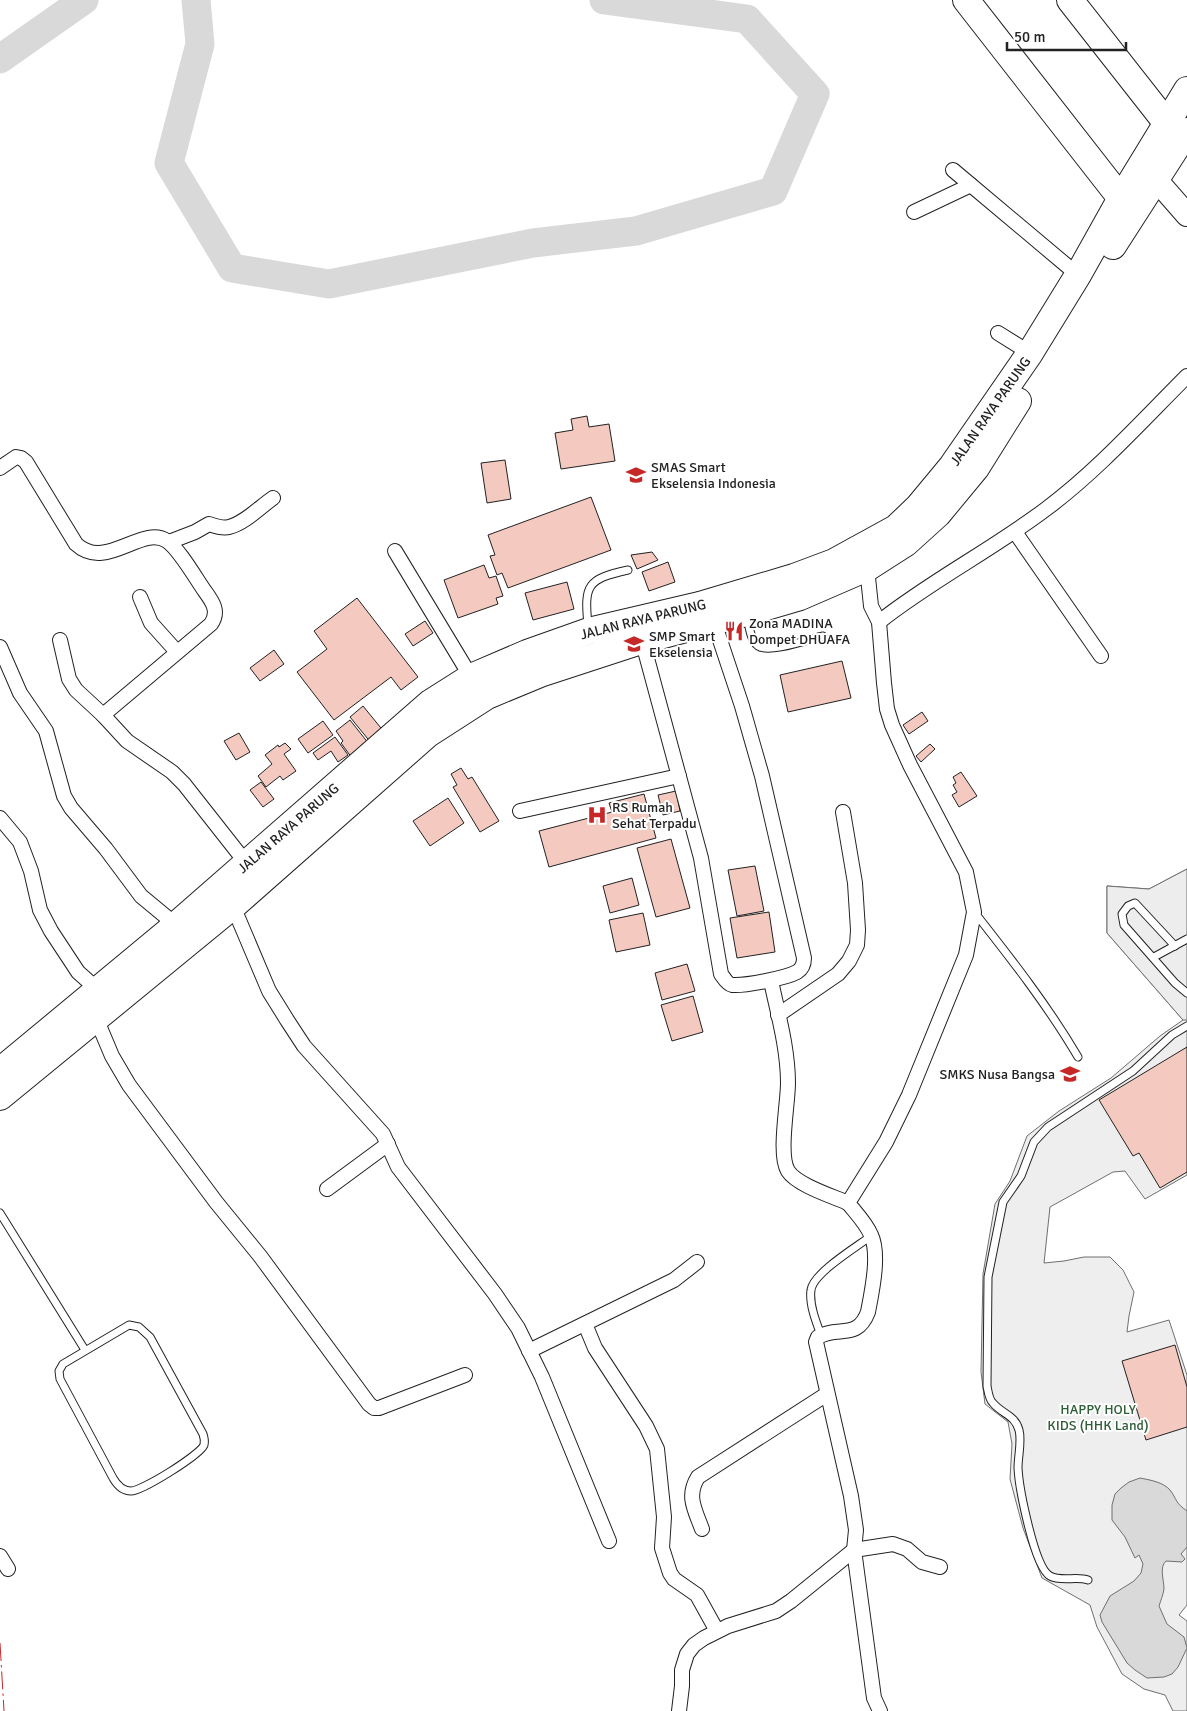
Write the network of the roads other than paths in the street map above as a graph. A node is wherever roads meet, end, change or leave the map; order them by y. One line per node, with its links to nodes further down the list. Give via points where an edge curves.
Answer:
1 (966, 0): 8 (highway)
2 (1070, 0): 4 (highway)
3 (1187, 90): 4 (highway, JALAN RAYA PARUNG)
4 (1178, 132): 6 (highway, JALAN RAYA PARUNG)
5 (952, 170): 7 (street)
6 (1149, 171): 8 (highway, JALAN RAYA PARUNG); 10 (main road)
7 (971, 185): 9 (street); 11 (street)
8 (1127, 206): 11 (highway, JALAN RAYA PARUNG); 20 (highway, JALAN RAYA PARUNG, via 976,468 938,514 906,543)
9 (914, 212)
10 (1187, 215)
11 (1078, 275): 13 (highway, JALAN RAYA PARUNG)
12 (998, 333): 13 (street)
13 (1030, 353): 26 (highway, JALAN RAYA PARUNG, via 952,466 896,528 834,562 700,605)
14 (1187, 376): 17 (street, via 1107,457 1048,508)
15 (0, 468): 18 (street, via 16,457 26,462 82,550 92,554 103,553 151,537)
16 (273, 498): 18 (street, via 229,527 209,524)
17 (1014, 532): 24 (street, via 924,590); 32 (street)
18 (169, 542): 31 (street, via 214,604 215,611 211,624)
19 (395, 551): 33 (street)
20 (867, 568): 23 (highway, JALAN RAYA PARUNG, via 800,597); 24 (street)
21 (628, 570): 27 (lane, via 607,576 589,588 586,602)
22 (140, 597): 31 (street, via 152,623)
23 (746, 613): 25 (highway, JALAN RAYA PARUNG); 28 (lane, via 754,642 763,649)
24 (875, 615): 40 (street, via 892,725 966,872)
25 (714, 622): 26 (highway, JALAN RAYA PARUNG); 46 (street, via 762,776 804,958 799,970)
26 (639, 630): 27 (highway, JALAN RAYA PARUNG); 35 (street); 42 (highway, JALAN RAYA PARUNG, via 487,696 428,734)
27 (589, 631): 33 (highway, JALAN RAYA PARUNG)
28 (823, 636)
29 (60, 640): 34 (street, via 76,690)
30 (0, 647): 41 (street, via 20,693 46,731 64,796 71,808 141,896)
31 (177, 652): 34 (street)
32 (1101, 656)
33 (472, 677): 39 (highway, JALAN RAYA PARUNG, via 430,703 384,741)
34 (103, 715): 39 (street, via 127,741 184,784)
35 (679, 776): 36 (street); 46 (street, via 701,858 721,974 732,985)
36 (520, 811)
37 (842, 812): 49 (street, via 855,883 857,945 838,974)
38 (0, 818): 47 (street, via 20,842 40,910 51,931 78,972)
39 (247, 864): 41 (highway, JALAN RAYA PARUNG)
40 (974, 912): 52 (lane, via 1036,992); 57 (street, via 966,954 909,1095 886,1142)
41 (176, 925): 47 (highway, JALAN RAYA PARUNG)
42 (241, 925): 50 (highway, JALAN RAYA PARUNG); 55 (street, via 270,991 304,1046)
43 (1187, 939): 44 (lane)
44 (1175, 946): 45 (lane); 45 (lane, via 1135,903 1128,906 1122,914 1124,925)
45 (1154, 957): 48 (lane)
46 (771, 981): 49 (street)
47 (98, 990): 53 (highway, JALAN RAYA PARUNG)
48 (1187, 993)
49 (778, 1016): 57 (street, via 788,1082 786,1168 796,1180)
50 (96, 1018): 54 (highway, JALAN RAYA PARUNG); 65 (street, via 112,1056 130,1086 369,1404 379,1408)
51 (1187, 1026): 73 (lane, via 1166,1040 1133,1071 1040,1134 1021,1176 1003,1202 988,1277 987,1386 992,1402 1015,1419 1020,1431 1018,1469 1022,1499 1039,1561 1052,1577)
52 (1078, 1057)
53 (0, 1071)
54 (0, 1097)
55 (388, 1144): 56 (street); 64 (street, via 398,1167 494,1294 518,1328)
56 (327, 1189)
57 (848, 1203): 59 (street)
58 (0, 1213): 63 (lane)
59 (872, 1236): 62 (lane, via 826,1269 814,1282 812,1298); 62 (street, via 876,1249 865,1321 855,1330)
60 (697, 1262): 61 (street, via 674,1280)
61 (585, 1324): 64 (street); 74 (street, via 657,1449 664,1517 662,1548 670,1573 676,1581 698,1595)
62 (821, 1335): 66 (street, via 816,1343)
63 (85, 1350): 63 (lane, via 63,1364 59,1376 113,1478 122,1488 130,1491 140,1489 203,1447 203,1434 156,1347 143,1330 134,1325 126,1326)
64 (529, 1352): 68 (street)
65 (465, 1375)
66 (827, 1394): 67 (street, via 698,1477 691,1495); 69 (street, via 851,1496 856,1530)
67 (702, 1529)
68 (609, 1541)
69 (854, 1550): 71 (street, via 892,1544 907,1549 922,1562); 74 (street, via 776,1610); 76 (street, via 874,1698)
70 (0, 1556): 72 (street)
71 (940, 1567)
72 (8, 1569)
73 (1088, 1580)
74 (716, 1631): 75 (street, via 694,1645 687,1654 682,1670)
75 (679, 1711)
76 (880, 1711)

